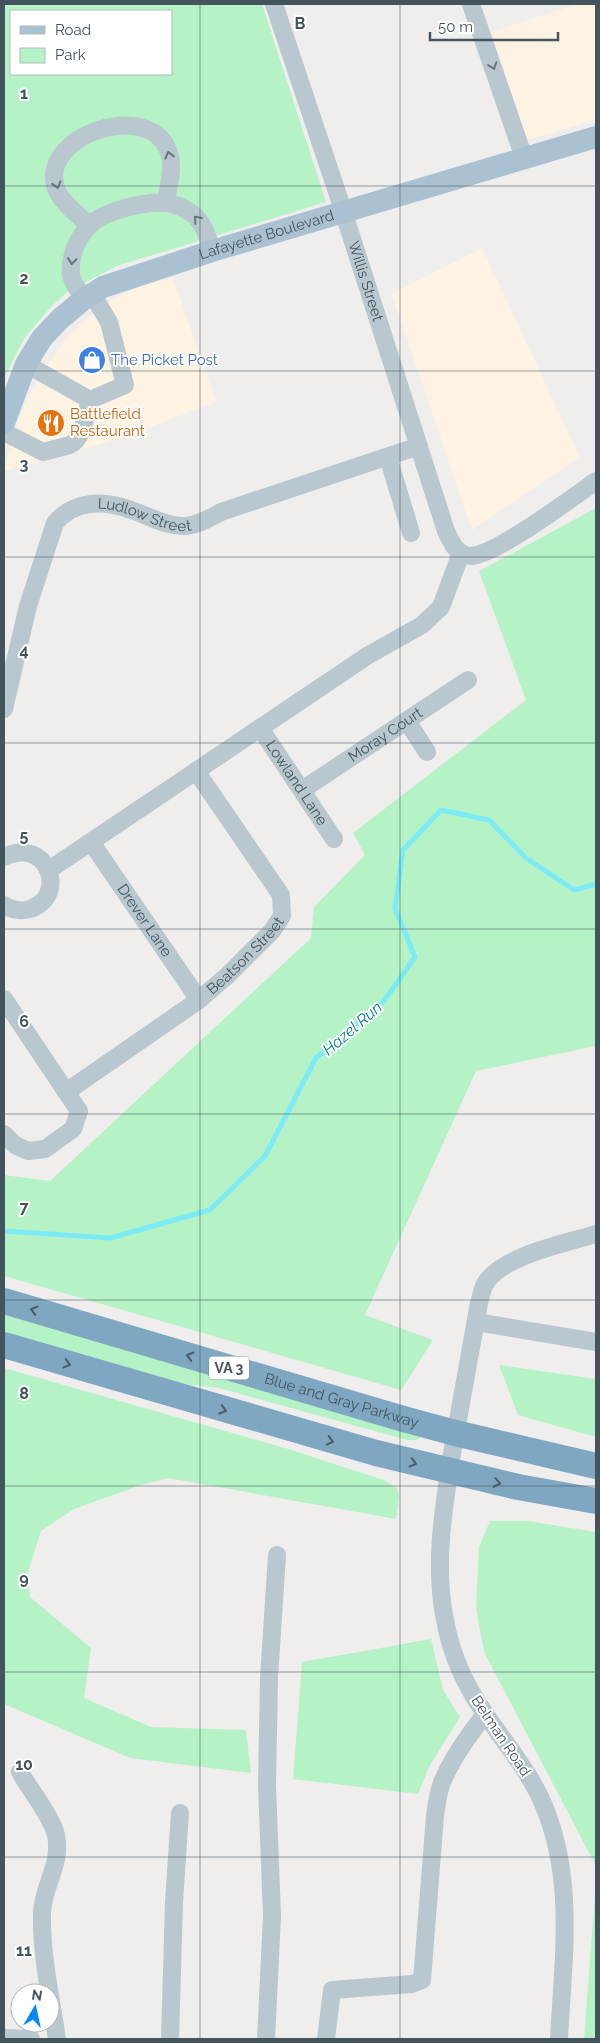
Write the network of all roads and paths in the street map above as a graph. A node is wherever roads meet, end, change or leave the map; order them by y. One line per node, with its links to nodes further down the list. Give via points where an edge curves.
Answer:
1 (274, 4): 6 (street, Willis Street)
2 (471, 4): 4 (street, one-way to 4)
3 (596, 136): 4 (main road, Lafayette Boulevard)
4 (524, 158): 6 (main road, Lafayette Boulevard)
5 (166, 203): 7 (street, via 126,209); 7 (street, one-way to 7, via 171,170 162,140 140,127 114,125 74,142 56,163 55,186 67,204); 8 (street, one-way to 5, via 195,216)
6 (344, 213): 8 (main road, Lafayette Boulevard); 14 (street, Willis Street)
7 (89, 225): 9 (street, one-way to 9, via 79,239 71,262 74,283)
8 (212, 251): 9 (main road, Lafayette Boulevard, via 103,287)
9 (88, 296): 10 (main road, Lafayette Boulevard, via 42,338); 11 (street, via 109,322 125,385)
10 (26, 364): 11 (street); 12 (main road, Lafayette Boulevard)
11 (90, 400): 13 (street, via 81,432 74,443 43,452)
12 (4, 423)
13 (4, 432)
14 (419, 446): 15 (street, Ludlow Street); 18 (street, Willis Street, via 446,531 452,545)
15 (388, 457): 17 (street); 20 (street, Ludlow Street, via 188,526 172,525 130,509 107,505 85,504 62,514 54,524 28,606)
16 (596, 481): 18 (street, via 495,549 470,556)
17 (411, 533)
18 (461, 553): 22 (street, via 441,607 422,625 367,656)
19 (468, 680): 21 (street, Moray Court)
20 (4, 709)
21 (407, 721): 23 (street); 25 (street, Moray Court)
22 (260, 728): 24 (street); 25 (street, Lowland Lane)
23 (427, 752)
24 (196, 771): 27 (street); 32 (street, Beatson Street, via 281,896 282,916 272,931)
25 (302, 790): 26 (street, Lowland Lane)
26 (334, 839)
27 (91, 842): 29 (street); 32 (street, Drever Lane)
28 (4, 857): 29 (street, via 22,851 35,855)
29 (48, 870): 30 (street, via 49,890 37,906 18,911)
30 (4, 905)
31 (4, 1000): 33 (street)
32 (199, 1000): 33 (street, Beatson Street)
33 (66, 1092): 34 (street, via 79,1111 73,1130 45,1149 28,1151 15,1145)
34 (4, 1134)
35 (596, 1234): 37 (street, Belman Road, via 515,1259 500,1268 484,1285)
36 (4, 1301): 40 (highway, Blue and Gray Parkway / VA 3, one-way to 36)
37 (476, 1322): 38 (street); 40 (street, Belman Road)
38 (596, 1342)
39 (4, 1345): 42 (highway, one-way to 42, via 285,1428)
40 (456, 1433): 41 (highway, Blue and Gray Parkway / VA 3); 42 (street, Belman Road)
41 (596, 1466)
42 (449, 1472): 43 (highway, one-way to 43); 45 (street, Belman Road, via 444,1500 440,1594 457,1662)
43 (596, 1501)
44 (277, 1555): 52 (street, via 269,1688 267,1785 272,1916)
45 (485, 1714): 53 (street, via 443,1778 439,1793 422,1980 412,1984 332,1990); 54 (street, Belman Road, via 541,1800 562,1866 566,1908)
46 (20, 1772): 50 (street, via 56,1832 56,1863 46,1889 42,1925)
47 (180, 1813): 51 (street)
48 (4, 2038): 49 (street)
49 (31, 2039)
50 (57, 2039)
51 (170, 2039)
52 (266, 2039)
53 (326, 2039)
54 (559, 2039)

